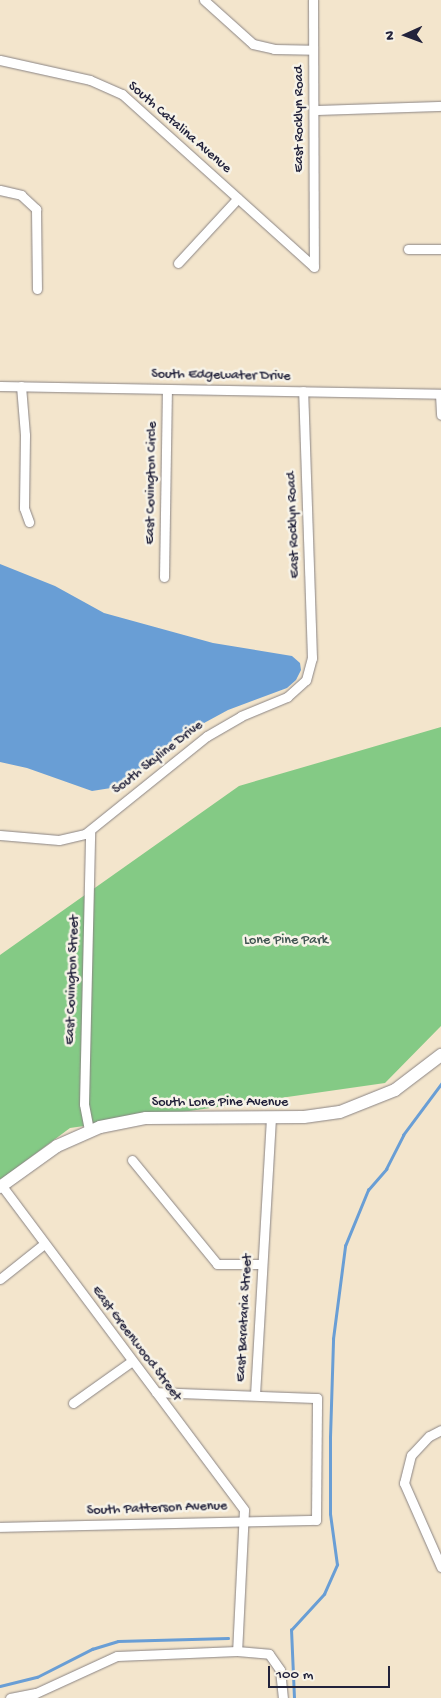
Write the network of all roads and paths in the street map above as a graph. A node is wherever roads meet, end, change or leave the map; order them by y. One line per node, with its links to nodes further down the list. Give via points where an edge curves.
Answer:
1 (204, 0): 3 (street, via 253,44 274,49)
2 (313, 0): 3 (street, East Rocklyn Road)
3 (314, 50): 6 (street, East Rocklyn Road)
4 (0, 60): 8 (street, South Catalina Avenue, via 90,80 122,94)
5 (441, 106): 6 (street)
6 (314, 110): 12 (street, East Rocklyn Road)
7 (0, 190): 13 (street, via 16,193 30,201 37,214)
8 (238, 198): 11 (street); 12 (street, South Catalina Avenue)
9 (408, 249): 10 (street)
10 (441, 249)
11 (178, 262)
12 (314, 267)
13 (37, 289)
14 (0, 386): 15 (street, South Edgewater Drive)
15 (21, 386): 16 (street, South Edgewater Drive); 20 (street, via 25,435 24,508)
16 (166, 389): 17 (street, South Edgewater Drive); 21 (street, East Covington Circle)
17 (303, 391): 18 (street, South Edgewater Drive); 22 (street, East Rocklyn Road)
18 (440, 394): 19 (street)
19 (441, 415)
20 (29, 522)
21 (164, 577)
22 (312, 658): 23 (street, South Skyline Drive, via 309,675 294,693 229,722 207,736)
23 (90, 830): 24 (street, South Skyline Drive, via 80,836 59,840); 27 (street, East Covington Street, via 84,1104)
24 (0, 835)
25 (441, 1055): 26 (main road, South Lone Pine Avenue, via 395,1090 363,1105 316,1116)
26 (271, 1118): 27 (main road, South Lone Pine Avenue, via 146,1118); 31 (street, East Barataria Street)
27 (89, 1130): 29 (main road, South Lone Pine Avenue, via 47,1152)
28 (132, 1160): 31 (street, via 217,1264)
29 (1, 1186): 30 (street, East Greenwood Street)
30 (44, 1244): 32 (street); 33 (street, East Greenwood Street)
31 (261, 1264): 35 (street, East Barataria Street)
32 (0, 1279)
33 (132, 1361): 34 (street, East Greenwood Street); 36 (street)
34 (156, 1392): 35 (street); 38 (street, East Greenwood Street, via 244,1510)
35 (255, 1395): 39 (street, East Barataria Street, via 317,1398)
36 (72, 1403)
37 (441, 1430): 41 (street, via 429,1436 411,1455 404,1483)
38 (244, 1520): 39 (street, South Patterson Avenue); 40 (street, South Patterson Avenue); 42 (street)
39 (316, 1520)
40 (0, 1528)
41 (441, 1567)
42 (237, 1651): 43 (street, via 117,1656 36,1693); 44 (street, via 269,1654 280,1670)
43 (10, 1698)
44 (283, 1698)

